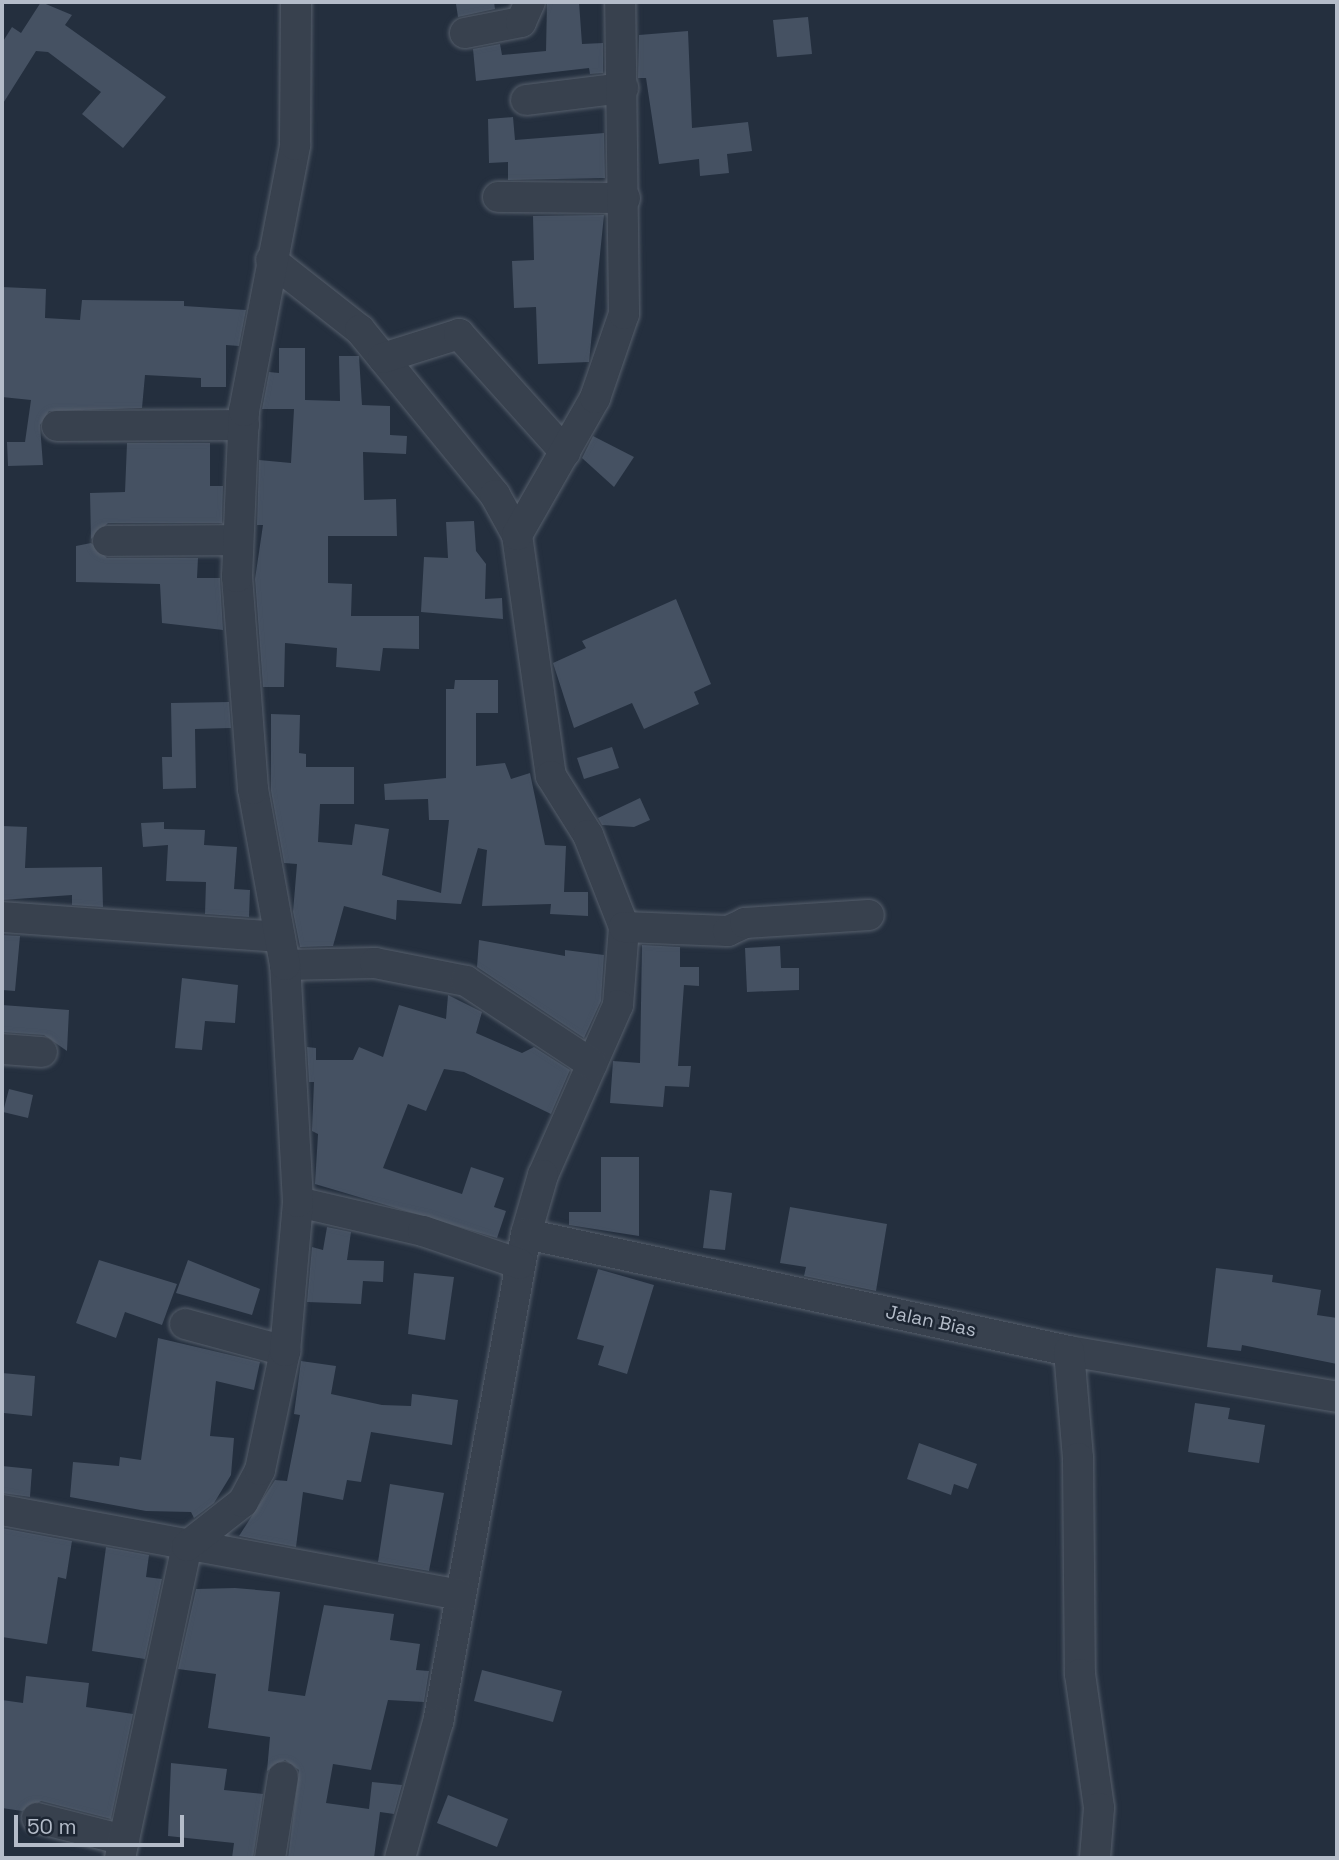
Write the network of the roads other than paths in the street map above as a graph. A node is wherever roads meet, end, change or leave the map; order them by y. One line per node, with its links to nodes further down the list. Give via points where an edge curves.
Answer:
1 (296, 2): 9 (street, via 296,145)
2 (530, 2): 4 (street, via 521,22)
3 (620, 2): 5 (street)
4 (465, 33)
5 (623, 88): 6 (street); 8 (street)
6 (526, 100)
7 (498, 197): 8 (street)
8 (625, 198): 13 (street, via 624,314 596,398)
9 (271, 260): 10 (street, via 360,330); 11 (street)
10 (383, 358): 13 (street, via 459,334); 14 (street, via 495,495)
11 (244, 425): 12 (street); 15 (street)
12 (57, 426)
13 (565, 452): 14 (street)
14 (517, 535): 19 (street, via 551,776 588,835)
15 (238, 540): 16 (street); 20 (street, via 243,706)
16 (108, 541)
17 (869, 915): 19 (street, via 745,923 728,931)
18 (2, 917): 20 (street)
19 (624, 927): 23 (street, via 618,1005)
20 (282, 951): 23 (street, via 466,981); 24 (street)
21 (2, 1049): 22 (street)
22 (42, 1052)
23 (593, 1064): 25 (street, via 543,1175)
24 (298, 1202): 26 (street, via 423,1231); 28 (street)
25 (526, 1234): 26 (street); 29 (street, Jalan Bias)
26 (520, 1264): 33 (street)
27 (185, 1324): 28 (street)
28 (285, 1350): 32 (street, via 260,1471 243,1502)
29 (1069, 1351): 30 (street, Jalan Bias); 39 (street, via 1078,1458 1080,1688 1100,1808)
30 (1337, 1398)
31 (2, 1510): 32 (street)
32 (187, 1546): 33 (street); 36 (street)
33 (460, 1595): 38 (street, via 438,1722)
34 (284, 1777): 37 (street)
35 (37, 1818): 36 (street)
36 (122, 1849)
37 (270, 1858)
38 (400, 1858)
39 (1095, 1858)

